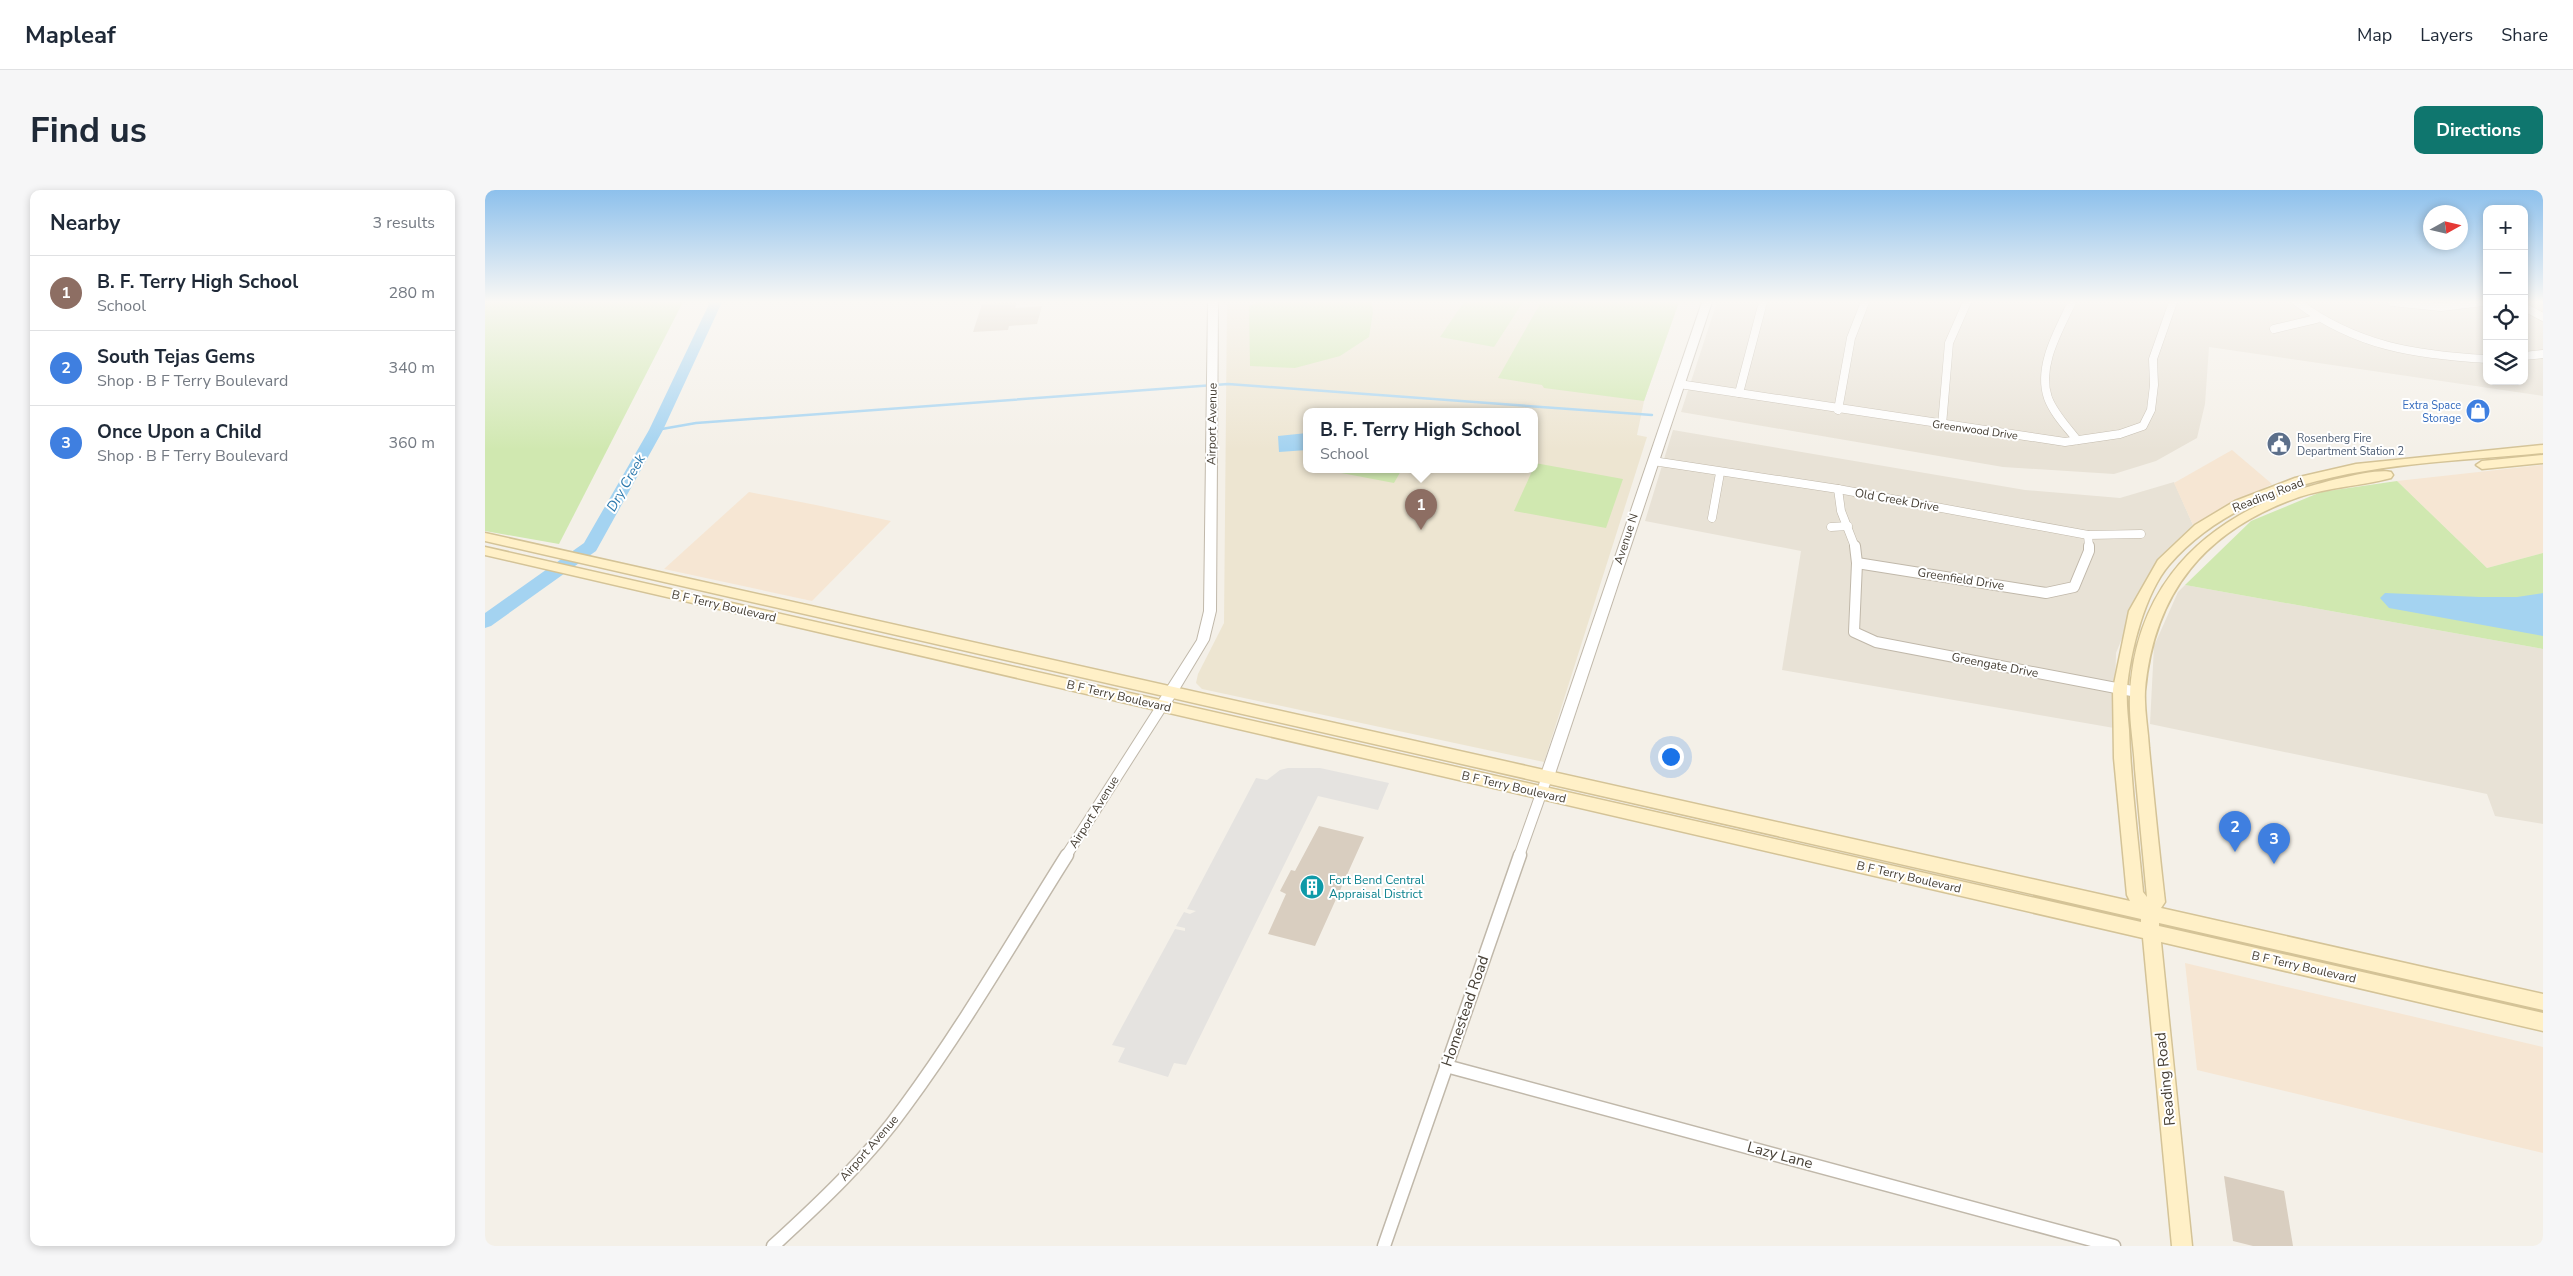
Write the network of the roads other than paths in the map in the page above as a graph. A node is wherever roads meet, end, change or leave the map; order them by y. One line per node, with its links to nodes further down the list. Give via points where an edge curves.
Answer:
1 (1212, 351): 33 (street, Airport Avenue, via 1210,610 1203,640)
2 (1690, 351): 12 (street, Avenue N)
3 (1750, 351): 13 (street)
4 (1849, 351): 14 (street)
5 (1948, 351): 15 (street)
6 (2050, 351): 16 (street, via 2046,391 2057,414)
7 (2155, 351): 16 (street, Greenwood Drive, via 2151,410 2143,426 2120,434)
8 (2433, 351): 11 (street)
9 (2543, 354): 10 (street)
10 (2528, 356)
11 (2483, 358)
12 (1679, 384): 13 (street, Greenwood Drive); 20 (street, Avenue N)
13 (1739, 393): 14 (street, Greenwood Drive)
14 (1838, 410): 15 (street, Greenwood Drive)
15 (1942, 425): 16 (street, Greenwood Drive, via 2065,442)
16 (2077, 440)
17 (2543, 449): 18 (main road, Reading Road)
18 (2519, 451): 19 (main road); 21 (main road, Reading Road)
19 (2537, 460): 21 (main road, Reading Road)
20 (1653, 461): 22 (street, Old Creek Drive); 36 (street, Avenue N)
21 (2409, 468): 32 (main road, Reading Road, via 2356,468 2299,481 2239,504 2200,528 2163,563 2137,611); 34 (main road, Reading Road, via 2309,489 2277,500 2235,521 2209,539 2169,585 2152,620 2141,654)
22 (1721, 473): 23 (street, Old Creek Drive); 24 (street)
23 (1838, 489): 25 (street, via 1841,511); 28 (street, Old Creek Drive)
24 (1712, 518)
25 (1848, 526): 26 (street); 31 (street)
26 (1831, 527)
27 (2141, 534): 28 (street, Old Creek Drive)
28 (2088, 535): 31 (street, Greenfield Drive, via 2089,551 2075,587 2066,590 2046,592)
29 (485, 537): 33 (main road, B F Terry Boulevard)
30 (485, 551): 35 (main road, B F Terry Boulevard)
31 (1857, 563): 32 (street, Greengate Drive, via 1854,632 1876,642)
32 (2120, 689): 34 (street, Greengate Drive); 37 (main road, Reading Road, via 2122,758 2135,895)
33 (1171, 691): 35 (street, Airport Avenue); 36 (main road, B F Terry Boulevard)
34 (2137, 692): 37 (main road, Reading Road, via 2156,902)
35 (1162, 706): 36 (main road, B F Terry Boulevard); 42 (street, Airport Avenue, via 905,1107 864,1157)
36 (1544, 785): 37 (main road, B F Terry Boulevard); 38 (main road, B F Terry Boulevard); 41 (street, Homestead Road)
37 (2149, 912): 38 (main road, Reading Road); 39 (main road, B F Terry Boulevard)
38 (2150, 932): 40 (main road, B F Terry Boulevard); 45 (main road, Reading Road)
39 (2543, 1002)
40 (2543, 1022)
41 (1446, 1066): 43 (street, Homestead Road); 44 (street, Lazy Lane)
42 (773, 1246)
43 (1384, 1246)
44 (2114, 1246)
45 (2182, 1246)

